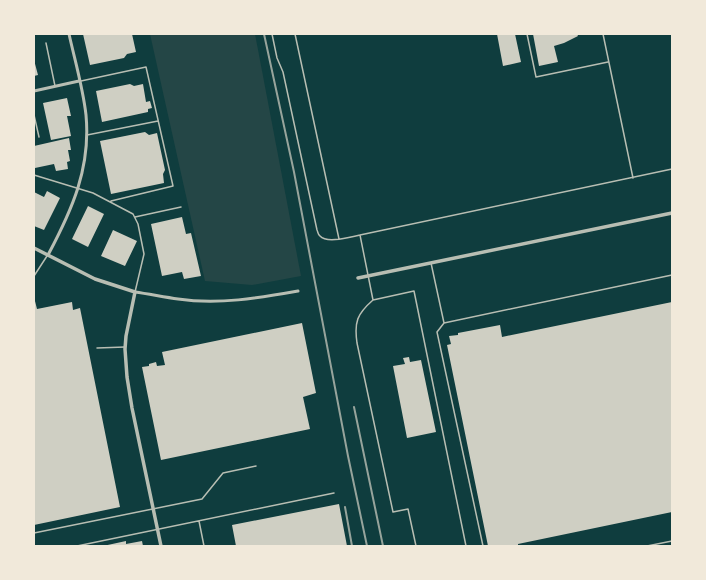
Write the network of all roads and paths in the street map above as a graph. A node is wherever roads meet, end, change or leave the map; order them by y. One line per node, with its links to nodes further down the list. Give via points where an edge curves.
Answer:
1 (69, 34): 8 (street)
2 (272, 34): 24 (lane, via 283,72 317,230 320,236 327,240)
3 (296, 34): 24 (lane)
4 (527, 34): 7 (lane, via 536,77)
5 (603, 34): 7 (lane)
6 (46, 43): 9 (lane)
7 (608, 62): 17 (lane)
8 (79, 81): 9 (street); 12 (lane, via 146,67); 13 (street, via 86,114)
9 (55, 86): 10 (street)
10 (34, 91)
11 (34, 115): 14 (lane)
12 (158, 121): 13 (lane); 19 (lane, via 173,186)
13 (87, 135): 18 (street)
14 (38, 137)
15 (672, 170): 17 (lane)
16 (34, 175): 18 (lane)
17 (633, 178): 23 (lane)
18 (79, 190): 19 (lane); 26 (street)
19 (111, 201): 22 (lane)
20 (181, 207): 22 (lane)
21 (672, 214): 27 (street)
22 (135, 217): 33 (lane, via 144,254)
23 (360, 235): 24 (lane); 30 (lane)
24 (339, 239)
25 (34, 248): 26 (street)
26 (48, 255): 29 (lane); 33 (street, via 95,279)
27 (431, 263): 30 (street); 35 (lane)
28 (672, 275): 35 (lane)
29 (34, 276)
30 (369, 276): 31 (street); 34 (lane)
31 (358, 278)
32 (298, 291): 33 (street, via 251,299 217,301 179,300)
33 (135, 292): 36 (street)
34 (373, 300): 48 (lane, via 356,321 357,343 393,512 408,509); 49 (lane, via 414,291)
35 (444, 324): 50 (lane, via 437,332)
36 (125, 347): 37 (lane); 40 (street, via 129,391)
37 (97, 348)
38 (256, 466): 40 (lane, via 223,473 202,499)
39 (334, 493): 41 (lane)
40 (153, 508): 42 (street); 43 (lane)
41 (199, 521): 42 (lane); 47 (lane)
42 (158, 530): 45 (lane); 46 (street)
43 (34, 533)
44 (672, 541): 51 (lane)
45 (77, 546)
46 (161, 546)
47 (204, 546)
48 (416, 546)
49 (466, 546)
50 (483, 546)
51 (647, 546)

